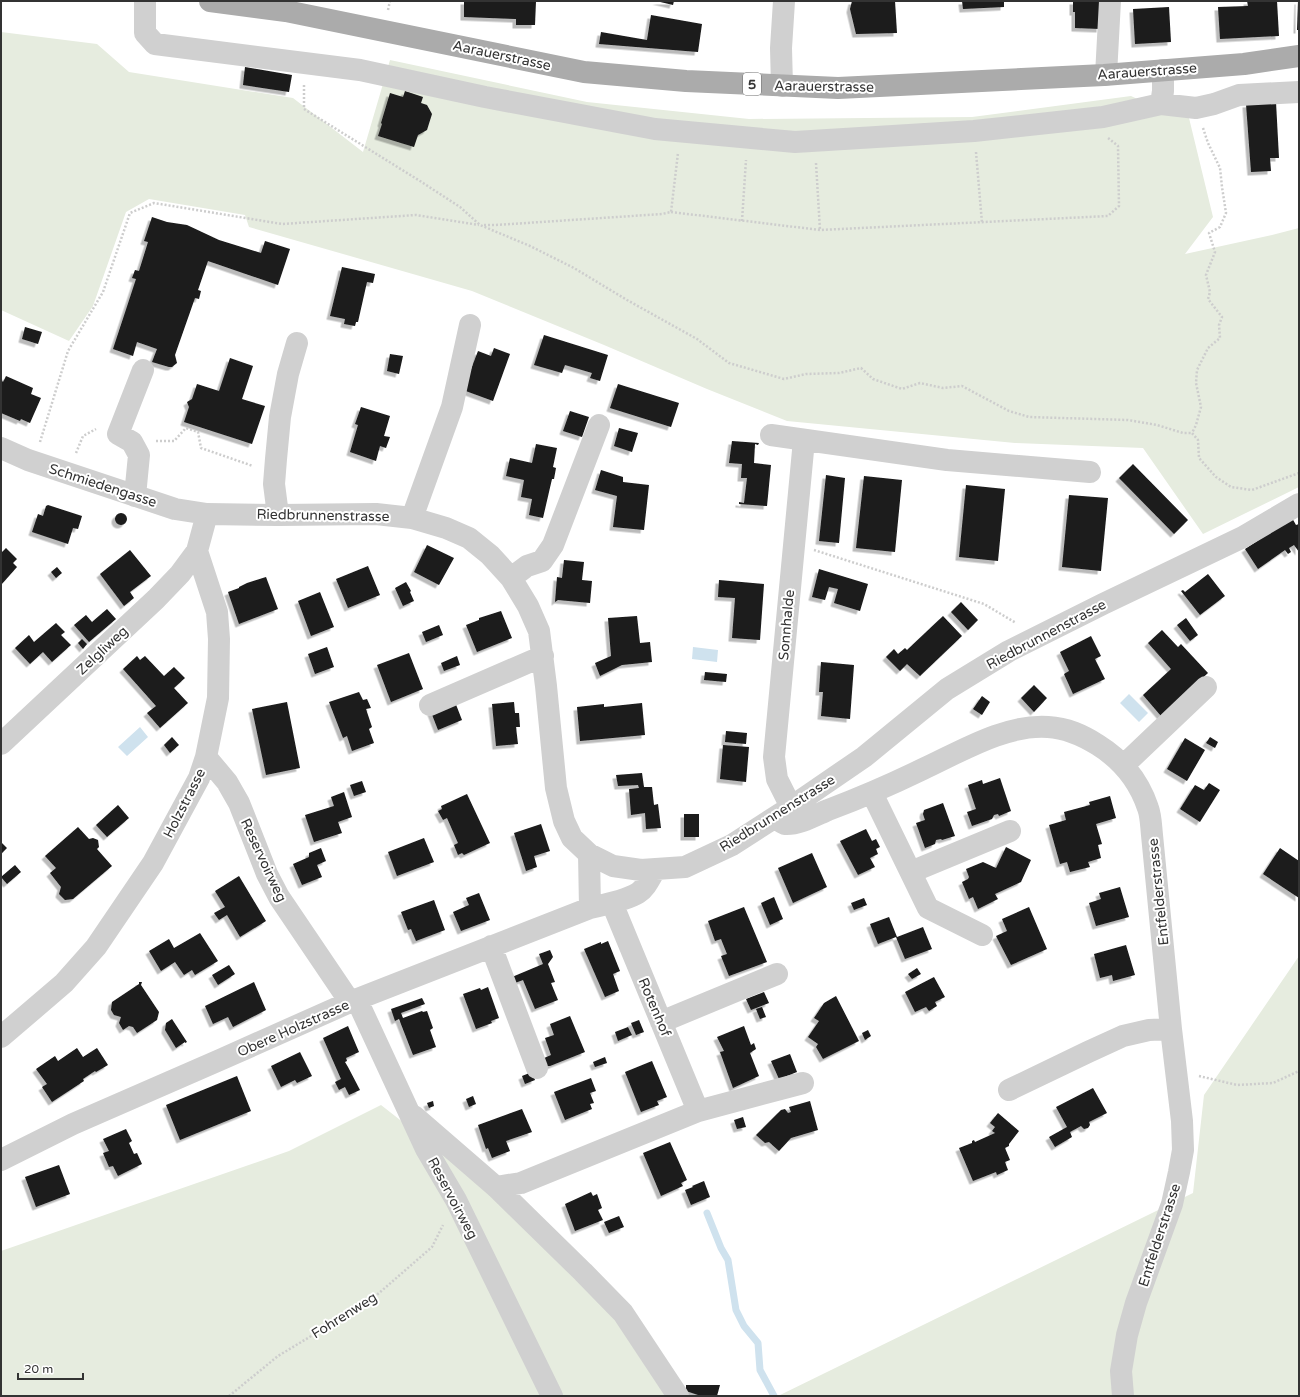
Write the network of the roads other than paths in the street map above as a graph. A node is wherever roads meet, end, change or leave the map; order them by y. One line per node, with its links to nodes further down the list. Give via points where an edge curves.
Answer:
1 (145, 1): 10 (street, via 145,33 155,44 360,70 655,129 795,142 974,131 1103,118)
2 (210, 1): 8 (main road, Aarauerstrasse / 5, via 286,11 584,72 686,82)
3 (1110, 1): 7 (street)
4 (780, 2): 8 (street)
5 (1299, 56): 6 (main road, Aarauerstrasse / 5, via 1244,64)
6 (1163, 70): 7 (main road, Aarauerstrasse / 5); 10 (street, via 1164,91)
7 (1106, 75): 8 (main road, Aarauerstrasse / 5, via 838,88)
8 (782, 86)
9 (1299, 92): 10 (street, via 1239,95 1196,108)
10 (1161, 104)
11 (470, 325): 23 (street, via 452,407)
12 (297, 343): 22 (street, via 280,417 274,484)
13 (143, 370): 19 (street, via 125,438 139,455)
14 (599, 426): 25 (street, via 548,554 542,561 527,566)
15 (771, 435): 16 (street)
16 (804, 440): 18 (street, via 947,460); 33 (street, Sonnhalde, via 774,757)
17 (1, 448): 19 (street, Schmiedengasse)
18 (1090, 472)
19 (135, 496): 21 (street, Schmiedengasse)
20 (1299, 504): 33 (street, Riedbrunnenstrasse, via 1243,537 1009,651 947,689 864,757)
21 (207, 514): 22 (street, Riedbrunnenstrasse); 24 (street)
22 (278, 515): 23 (street, Riedbrunnenstrasse, via 376,514)
23 (412, 518): 25 (street, Riedbrunnenstrasse, via 469,538 490,555)
24 (197, 550): 29 (street, Zelgliweg, via 180,574 156,599); 30 (street, Holzstrasse, via 217,612 219,639 218,698)
25 (511, 578): 26 (street, Riedbrunnenstrasse, via 539,631)
26 (543, 656): 28 (street); 35 (street, Riedbrunnenstrasse, via 556,788 564,821 572,838)
27 (1206, 687): 31 (street)
28 (430, 705)
29 (1, 744)
30 (206, 757): 43 (street, Reservoirweg, via 227,782 239,804 279,897); 46 (street, Holzstrasse, via 199,778 153,863 96,947 64,983)
31 (1124, 765): 32 (street, Entfelderstrasse, via 1088,739 1064,728 1026,728 1007,732 978,744); 45 (street, Entfelderstrasse, via 1138,785 1148,809)
32 (872, 793): 33 (street, Entfelderstrasse, via 799,822 784,824); 37 (street)
33 (783, 813): 36 (street, Riedbrunnenstrasse, via 732,845 685,867)
34 (1010, 831): 37 (street)
35 (589, 854): 36 (street, Riedbrunnenstrasse, via 613,866); 39 (street)
36 (655, 870): 38 (street, Obere Holzstrasse, via 638,893)
37 (911, 872): 40 (street, via 928,908)
38 (612, 903): 39 (street, Obere Holzstrasse); 44 (street, Rotenhof)
39 (590, 908): 41 (street, Obere Holzstrasse)
40 (982, 935)
41 (491, 946): 43 (street, Obere Holzstrasse); 47 (street)
42 (776, 974): 44 (street)
43 (354, 1001): 50 (street, Reservoirweg); 52 (street, Obere Holzstrasse, via 73,1124)
44 (661, 1022): 51 (street, Rotenhof)
45 (1171, 1029): 49 (street, via 1148,1030 1123,1036); 56 (street, Entfelderstrasse, via 1183,1150 1172,1204 1127,1335 1121,1371)
46 (1, 1037)
47 (538, 1068)
48 (803, 1083): 51 (street)
49 (1009, 1090)
50 (409, 1111): 53 (street); 54 (street, Reservoirweg, via 426,1148 456,1200)
51 (698, 1111): 53 (street, via 521,1183)
52 (1, 1160)
53 (496, 1187): 55 (street, via 623,1313 660,1363)
54 (552, 1396)
55 (678, 1396)
56 (1123, 1396)

